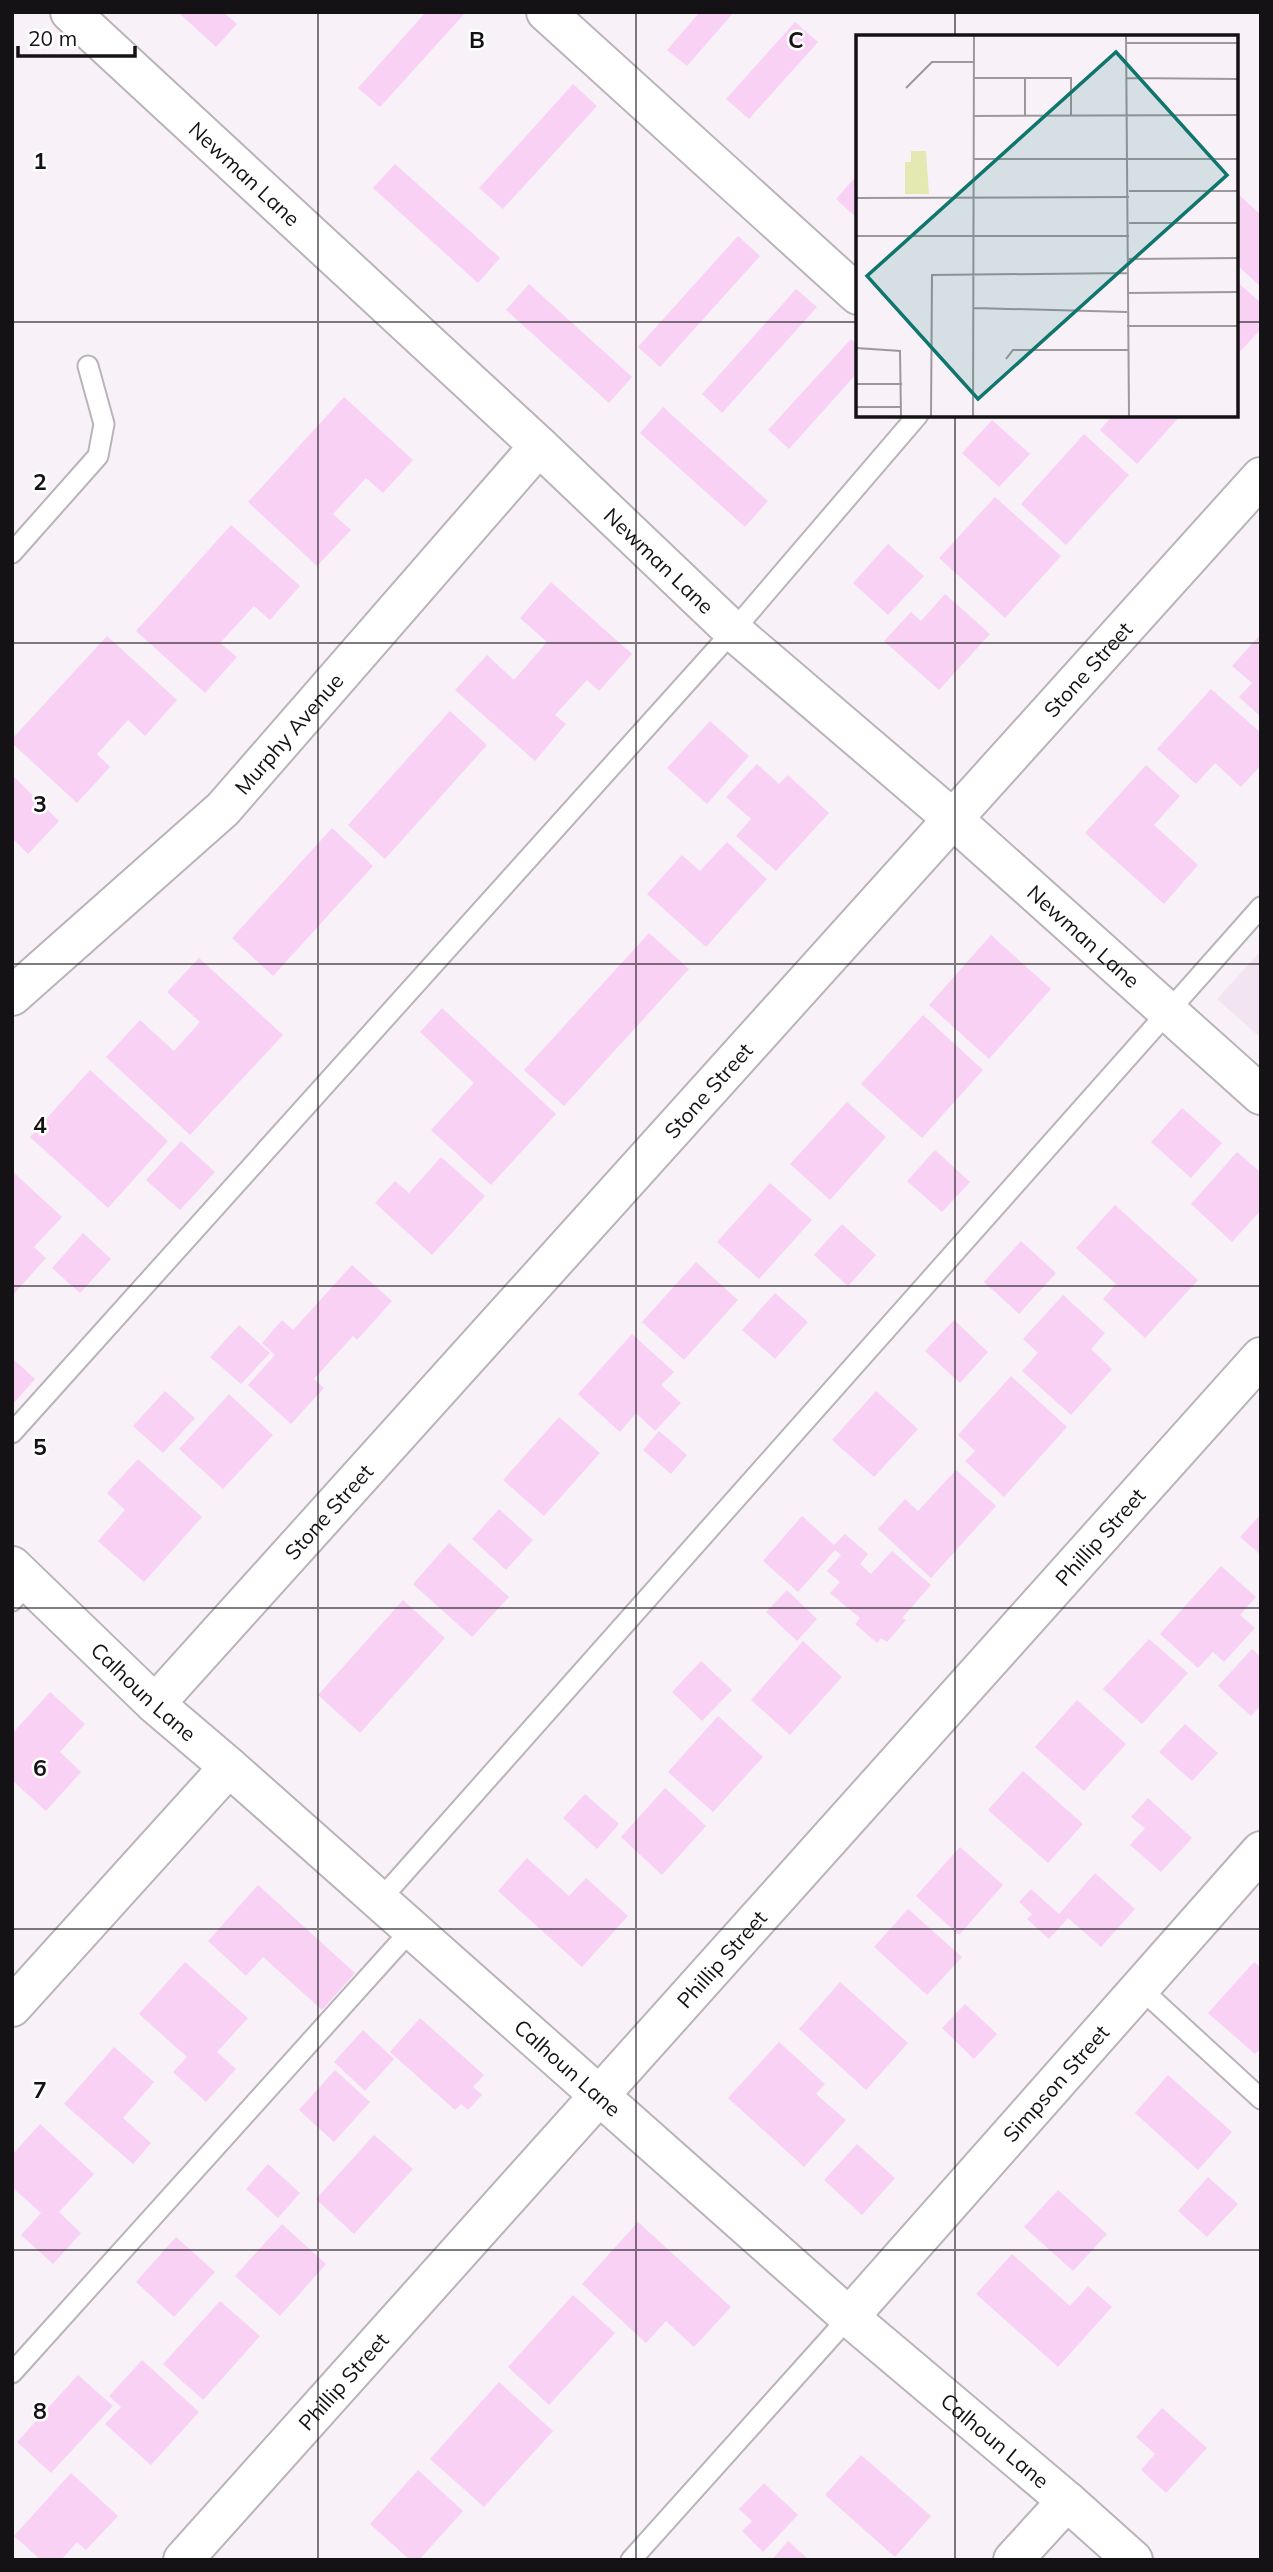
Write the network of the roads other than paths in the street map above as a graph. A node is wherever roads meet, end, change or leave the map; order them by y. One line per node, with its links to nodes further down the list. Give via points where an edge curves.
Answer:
1 (70, 12): 6 (street, Newman Lane)
2 (546, 12): 3 (street)
3 (856, 293)
4 (88, 366): 8 (lane, via 104,424 98,456)
5 (917, 416): 9 (lane)
6 (539, 446): 9 (street, Newman Lane); 12 (street, Murphy Avenue, via 223,809)
7 (1261, 477): 10 (street, Stone Street)
8 (12, 553)
9 (733, 631): 10 (street, Newman Lane); 16 (lane)
10 (954, 820): 13 (street, Newman Lane); 18 (street, Stone Street)
11 (1261, 907): 13 (lane)
12 (12, 996)
13 (1167, 1010): 14 (street, Newman Lane); 21 (lane)
14 (1261, 1095)
15 (1261, 1357): 25 (street, Phillip Street)
16 (12, 1433)
17 (18, 1583): 18 (street, Calhoun Lane)
18 (155, 1704): 19 (street, Calhoun Lane)
19 (229, 1767): 21 (street, Calhoun Lane); 24 (street)
20 (1261, 1851): 23 (street, Simpson Street)
21 (379, 1900): 22 (street, Calhoun Lane)
22 (412, 1929): 25 (street, Calhoun Lane); 28 (lane)
23 (1139, 1987): 26 (lane); 27 (street, Simpson Street)
24 (12, 2007)
25 (598, 2096): 27 (street, Calhoun Lane); 30 (street, Phillip Street)
26 (1261, 2099)
27 (849, 2317): 29 (street, Calhoun Lane); 31 (lane)
28 (12, 2373)
29 (1067, 2501): 32 (street); 33 (street, Calhoun Lane)
30 (183, 2560)
31 (631, 2560)
32 (1013, 2560)
33 (1133, 2560)

